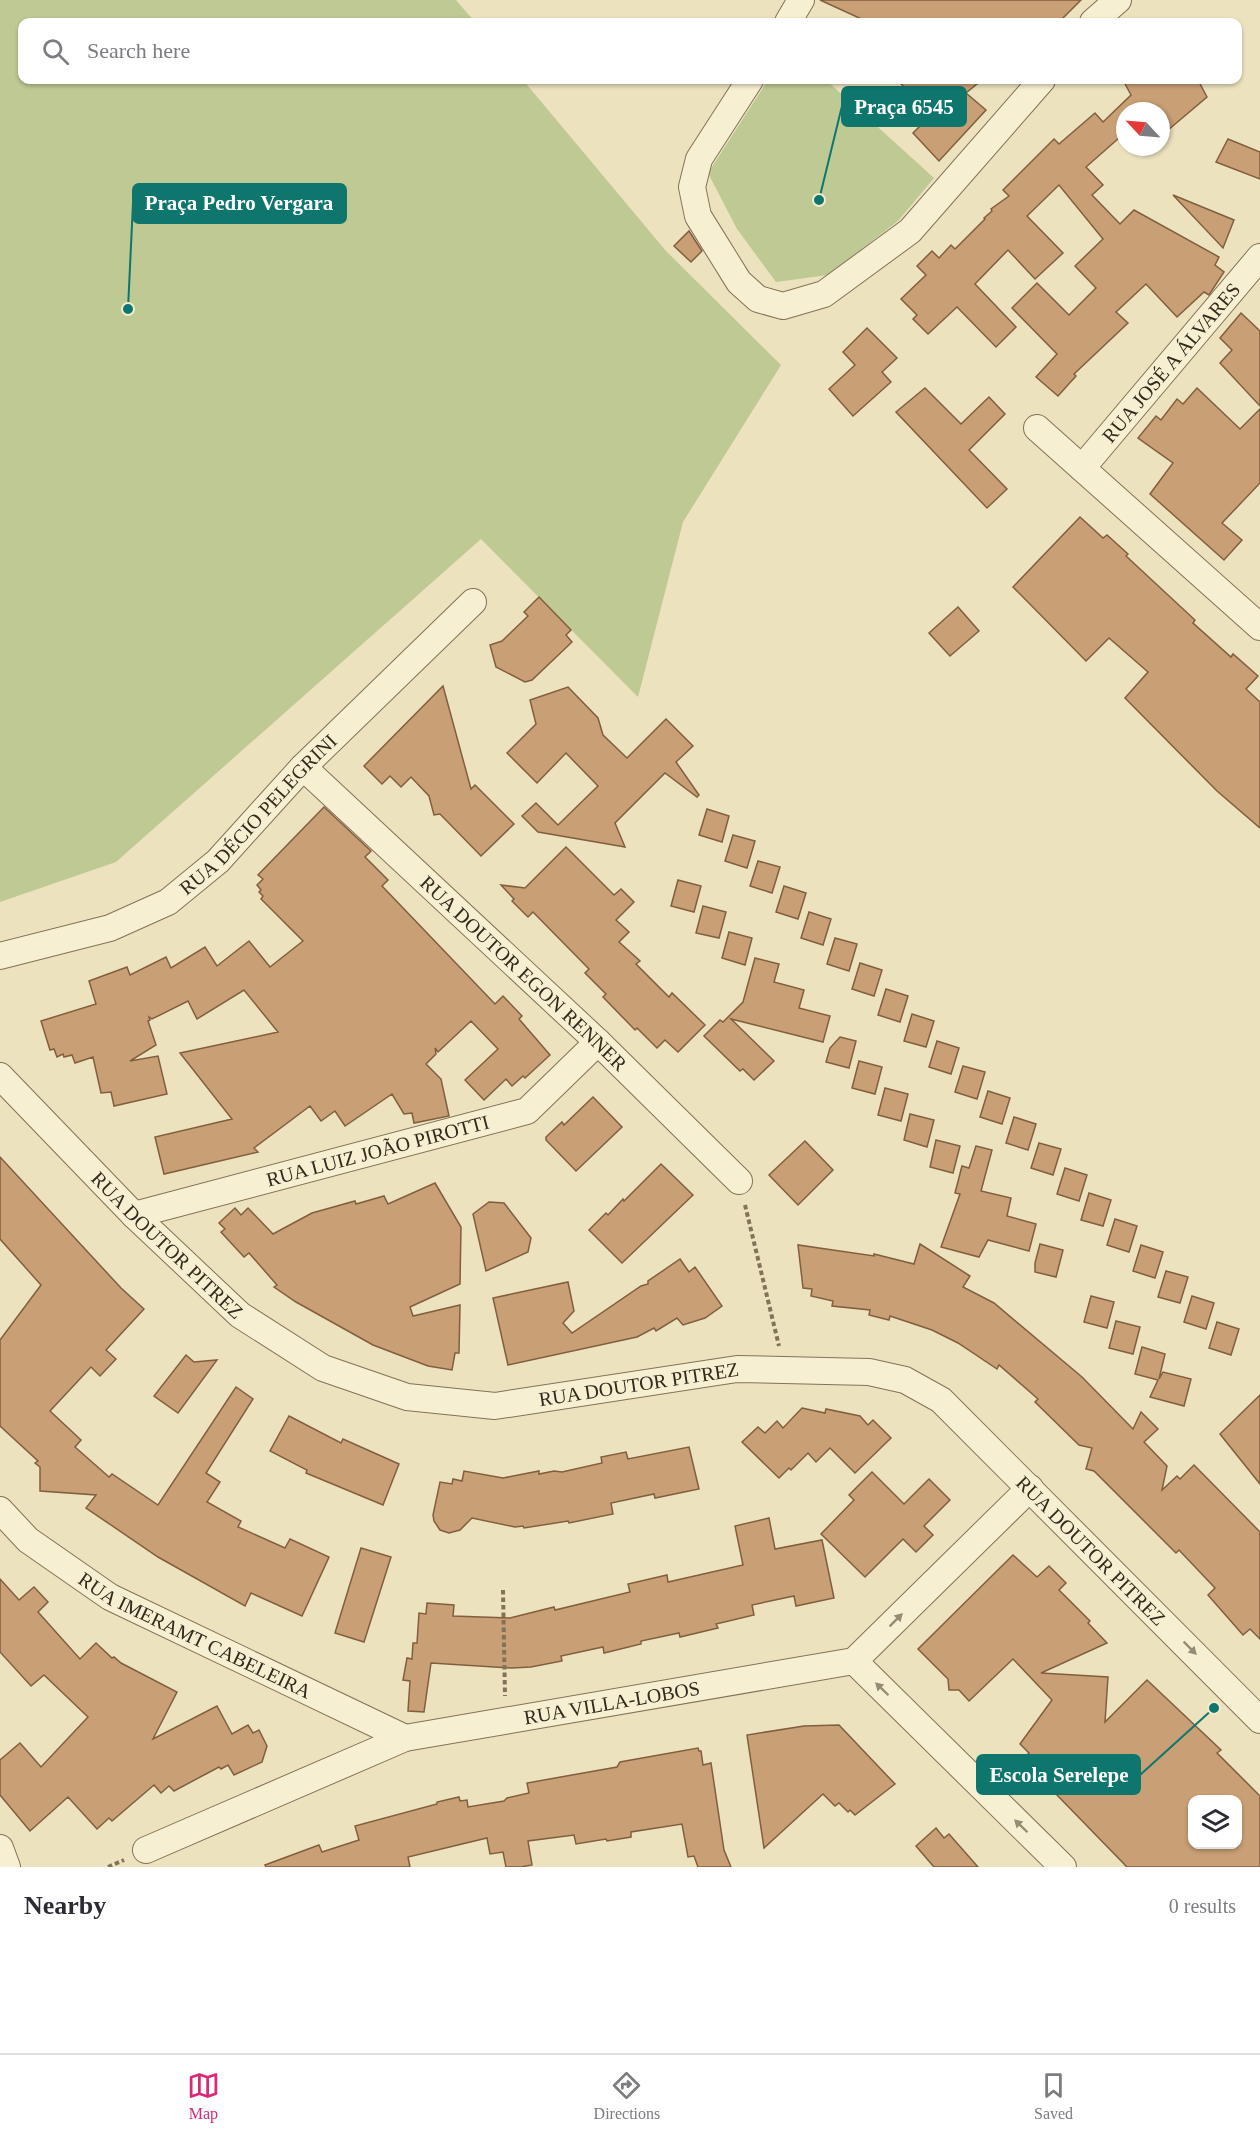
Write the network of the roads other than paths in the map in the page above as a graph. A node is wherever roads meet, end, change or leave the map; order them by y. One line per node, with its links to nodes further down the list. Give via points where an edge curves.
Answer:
1 (801, 0): 3 (street)
2 (1118, 0): 4 (street)
3 (790, 18)
4 (1098, 18)
5 (747, 84): 6 (street, via 699,159 692,187 698,216 739,282 758,299 783,306 824,294 910,231)
6 (1039, 84)
7 (1260, 257): 9 (street, RUA JOSÉ A ÁLVARES)
8 (1037, 428): 9 (street)
9 (1082, 468): 11 (street)
10 (473, 602): 12 (street, RUA DÉCIO PELEGRINI)
11 (1260, 627)
12 (303, 767): 13 (street, RUA DÉCIO PELEGRINI, via 218,861 168,902 110,928); 14 (street, RUA DOUTOR EGON RENNER)
13 (0, 956)
14 (598, 1042): 16 (street, RUA DOUTOR EGON RENNER); 17 (street, RUA LUIZ JOÃO PIROTTI, via 527,1111)
15 (0, 1076): 17 (street, RUA DOUTOR PITREZ)
16 (739, 1181)
17 (134, 1215): 18 (street, RUA DOUTOR PITREZ, via 240,1315 323,1368 407,1397 495,1406 736,1370 869,1372 905,1380 941,1401)
18 (1030, 1488): 20 (street, one-way to 18); 21 (street, RUA DOUTOR PITREZ, one-way to 21)
19 (0, 1510): 22 (street, RUA IMERAMT CABELEIRA, via 28,1540 110,1597)
20 (854, 1661): 22 (street, RUA VILLA-LOBOS); 25 (street, one-way to 20)
21 (1260, 1720)
22 (405, 1738): 24 (street, RUA VILLA-LOBOS)
23 (0, 1848): 26 (street)
24 (146, 1850)
25 (1059, 1866)
26 (7, 1867)

